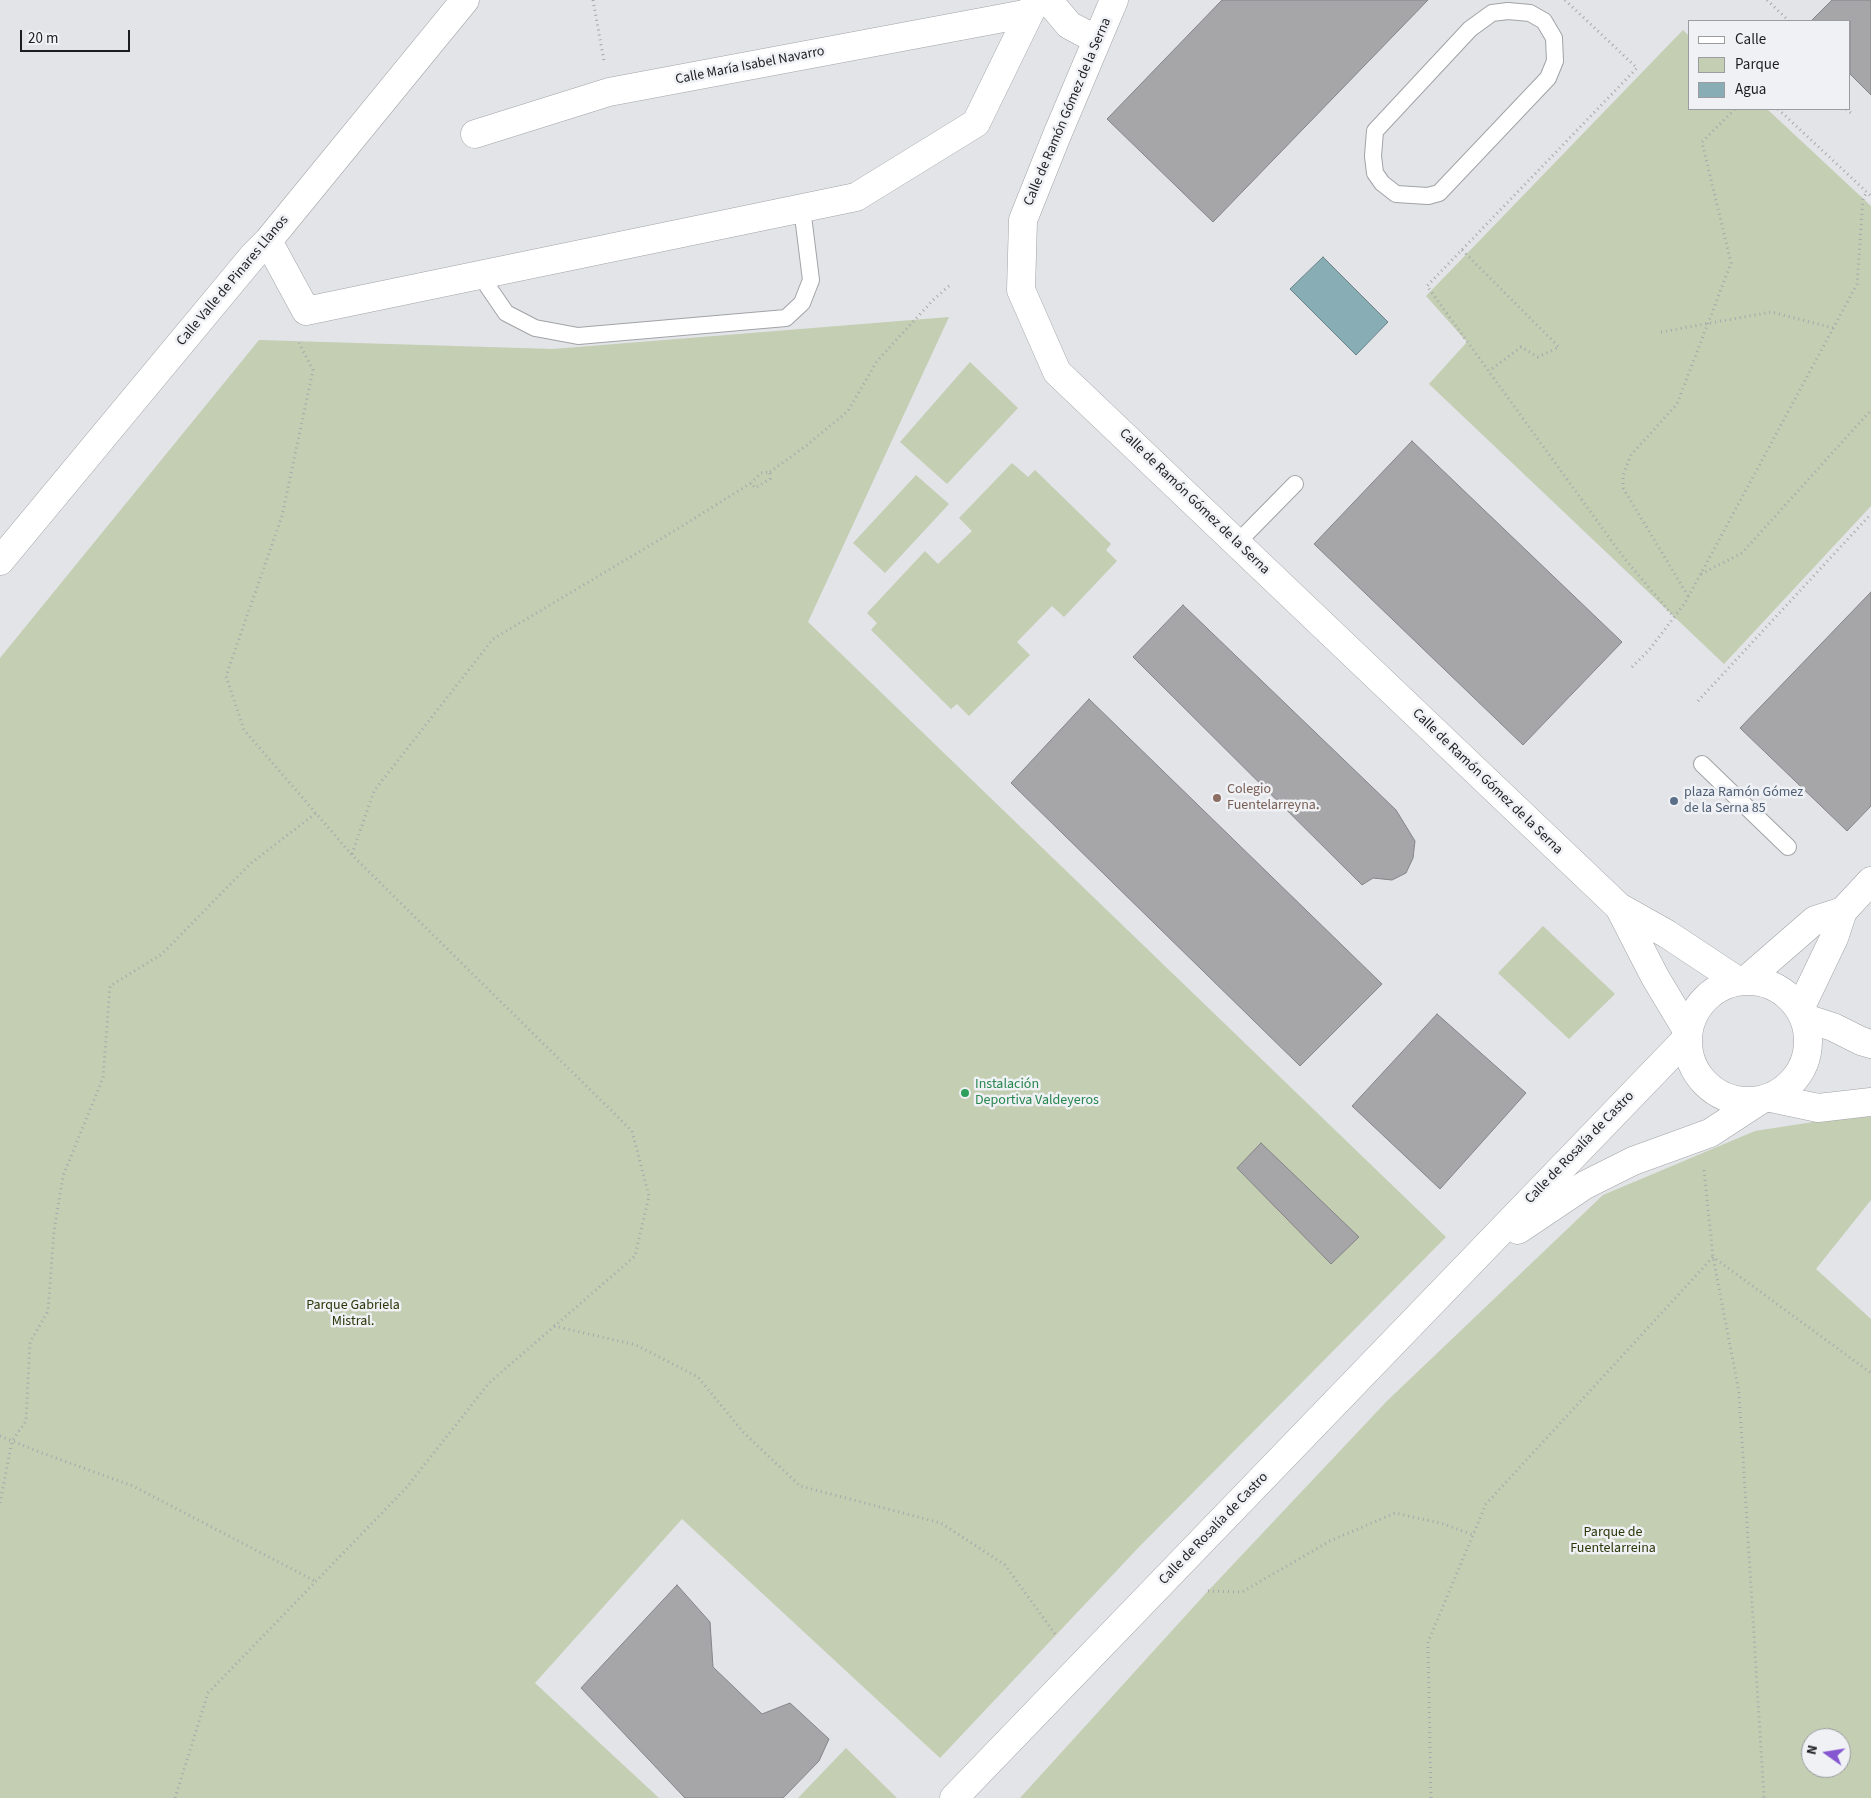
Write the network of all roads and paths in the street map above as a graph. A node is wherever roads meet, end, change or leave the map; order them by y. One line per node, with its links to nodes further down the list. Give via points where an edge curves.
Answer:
1 (441, 0): 12 (street)
2 (453, 0): 12 (street)
3 (465, 0): 12 (street, Calle Valle de Pinares Llanos)
4 (593, 0): 13 (path)
5 (1114, 0): 11 (street, Calle de Ramón Gómez de la Serna)
6 (1565, 0): 23 (path, via 1637,68)
7 (1767, 0): 10 (path)
8 (1038, 4): 11 (street); 13 (street, Calle María Isabel Navarro); 21 (street, via 976,123 856,197)
9 (1491, 7): 9 (lane, via 1375,132 1375,173 1396,194 1428,196 1439,193 1548,78 1556,61 1554,38 1544,22 1530,14)
10 (1788, 20)
11 (1097, 40): 36 (street, Calle de Ramón Gómez de la Serna, via 1023,220 1021,290 1057,372)
12 (425, 48): 22 (street, Calle Valle de Pinares Llanos)
13 (609, 92): 18 (street, Calle María Isabel Navarro)
14 (1734, 110): 26 (path, via 1702,142 1731,263)
15 (1779, 110): 19 (path)
16 (1847, 110): 17 (path)
17 (1850, 113)
18 (474, 134)
19 (1866, 192): 20 (path); 27 (path, via 1856,284)
20 (1871, 196)
21 (802, 208): 24 (street); 24 (lane, via 811,280 802,303 786,318 578,336 535,328 506,313)
22 (268, 241): 24 (street, via 306,311); 37 (street, Calle Valle de Pinares Llanos)
23 (1462, 250): 30 (path, via 1427,286); 30 (path, via 1559,346 1538,358 1521,347)
24 (480, 275)
25 (949, 286): 32 (path, via 876,362 848,411)
26 (1708, 323): 27 (path, via 1771,312); 28 (path); 39 (path, via 1677,404 1631,455 1623,475 1623,488)
27 (1833, 328): 38 (path)
28 (1661, 332)
29 (294, 335): 44 (path, via 313,370 282,516 226,676 244,730)
30 (1489, 371): 40 (path, via 1624,558)
31 (1871, 410): 38 (path, via 1742,553)
32 (770, 472): 33 (path, via 761,473); 33 (path, via 770,479 755,488)
33 (751, 482): 46 (path, via 493,639 374,791)
34 (1295, 484): 36 (lane)
35 (1871, 514): 42 (path)
36 (1237, 543): 48 (street, Calle de Ramón Gómez de la Serna)
37 (0, 561)
38 (1700, 575): 39 (path)
39 (1688, 596): 40 (path)
40 (1674, 617): 41 (path)
41 (1632, 666)
42 (1698, 701)
43 (1702, 764): 45 (lane)
44 (316, 813): 46 (path); 62 (path, via 250,864 162,954 110,986 103,1078 62,1176 48,1311 30,1342 26,1421)
45 (1788, 847)
46 (352, 855): 59 (path, via 632,1130 648,1196 635,1256)
47 (1871, 881): 49 (street)
48 (1619, 907): 50 (street, Calle de Ramón Gómez de la Serna); 52 (street, Calle de Ramón Gómez de la Serna)
49 (1843, 910): 50 (street, via 1815,920); 51 (street)
50 (1742, 980): 51 (street, via 1778,987); 52 (street, via 1725,985 1707,996 1695,1012)
51 (1803, 1014): 53 (street); 54 (street, via 1809,1036 1806,1062 1792,1084)
52 (1688, 1035): 54 (street, via 1690,1059 1700,1078 1717,1094 1737,1101); 58 (street, Calle de Rosalía de Castro)
53 (1871, 1044)
54 (1765, 1100): 55 (street, via 1818,1108); 58 (street, Calle de Rosalía de Castro, via 1710,1133 1633,1161 1585,1185)
55 (1871, 1102)
56 (1704, 1162): 57 (path)
57 (1713, 1256): 60 (path); 64 (path, via 1486,1504); 71 (path, via 1739,1392)
58 (1473, 1260): 69 (street, Calle de Rosalía de Castro)
59 (554, 1326): 65 (path, via 489,1383 406,1488); 67 (path, via 636,1345 698,1377 743,1432 800,1486 941,1523 1006,1565)
60 (1871, 1373)
61 (0, 1436): 62 (path)
62 (12, 1441): 63 (path); 65 (path, via 134,1486)
63 (0, 1503)
64 (1473, 1535): 66 (path, via 1444,1524 1395,1513 1330,1541 1242,1592); 70 (path, via 1428,1642)
65 (316, 1582): 68 (path, via 208,1693)
66 (1208, 1591)
67 (1055, 1634)
68 (175, 1798)
69 (954, 1798)
70 (1431, 1798)
71 (1764, 1798)

